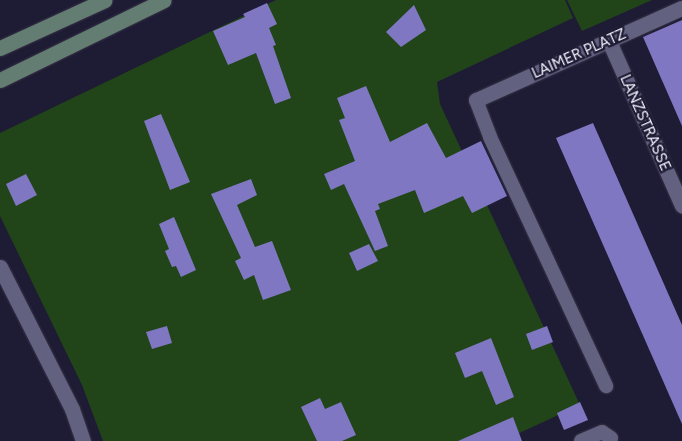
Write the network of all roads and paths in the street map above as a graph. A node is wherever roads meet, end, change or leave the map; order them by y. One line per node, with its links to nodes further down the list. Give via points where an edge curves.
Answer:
1 (105, 0): 5 (street)
2 (164, 0): 6 (street)
3 (682, 8): 4 (street, LAIMER PLATZ)
4 (609, 40): 7 (street, LAIMER PLATZ); 8 (street, LANZSTRASSE)
5 (0, 48)
6 (0, 80)
7 (476, 100): 10 (lane, via 490,137)
8 (682, 206)
9 (0, 267): 12 (street, via 72,409)
10 (606, 386)
11 (611, 438): 13 (lane, via 602,432)
12 (83, 441)
13 (581, 441)

